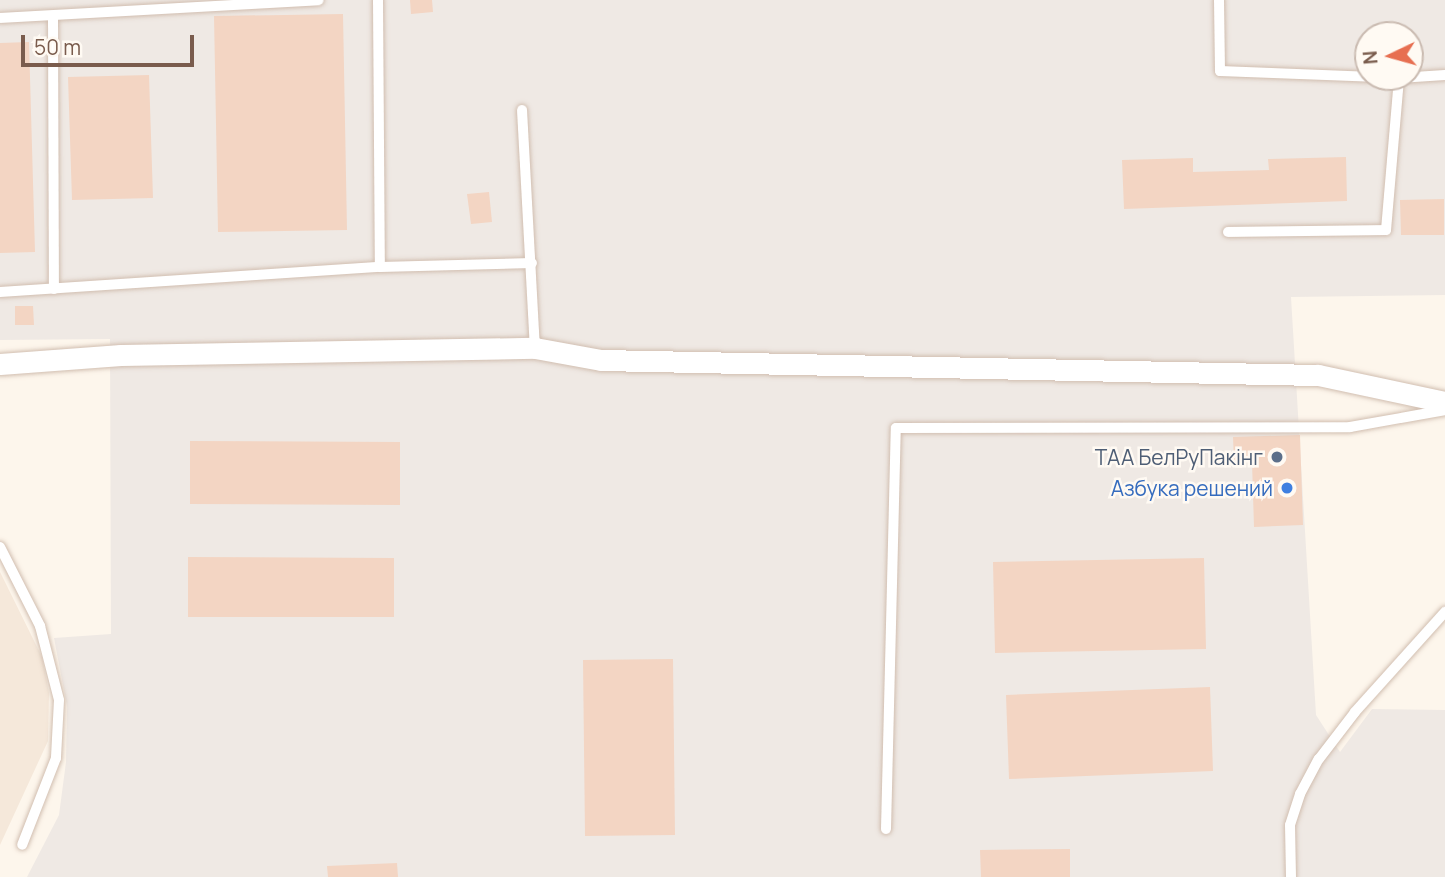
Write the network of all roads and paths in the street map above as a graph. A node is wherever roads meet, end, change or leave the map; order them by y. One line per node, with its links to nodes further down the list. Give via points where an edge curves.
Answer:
1 (318, 0): 5 (lane)
2 (378, 0): 13 (lane)
3 (1219, 0): 7 (lane, via 1220,71)
4 (0, 18): 5 (lane)
5 (53, 18): 14 (lane)
6 (1445, 75): 8 (lane)
7 (1354, 76)
8 (1424, 76)
9 (1398, 91): 11 (lane, via 1386,230)
10 (522, 110): 12 (lane)
11 (1228, 232)
12 (532, 263): 13 (lane); 16 (lane)
13 (380, 267): 14 (lane)
14 (54, 289): 15 (lane)
15 (0, 292)
16 (535, 348): 17 (street, via 121,355); 18 (street, via 601,360 893,362 1318,375)
17 (0, 364)
18 (1445, 402)
19 (1445, 410): 22 (lane, via 1350,427 896,428)
20 (0, 547): 23 (lane, via 40,626 59,700 55,758)
21 (1445, 611): 24 (lane, via 1354,712 1319,759 1290,825)
22 (886, 829)
23 (22, 845)
24 (1291, 877)

